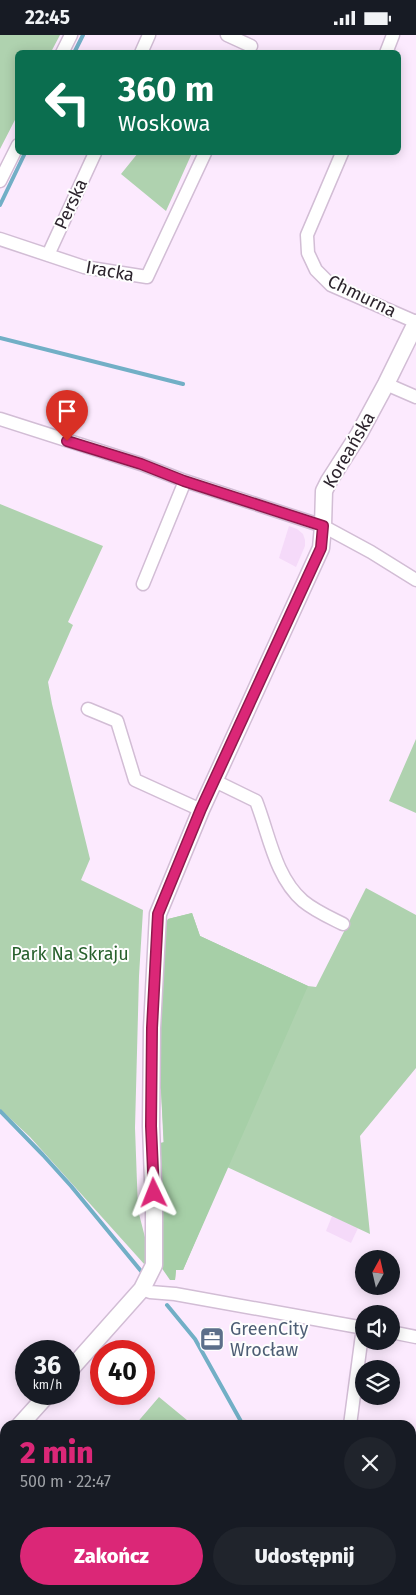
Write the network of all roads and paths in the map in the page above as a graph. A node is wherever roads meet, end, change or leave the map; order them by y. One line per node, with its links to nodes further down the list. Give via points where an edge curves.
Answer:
1 (71, 35): 6 (street)
2 (149, 35): 7 (street)
3 (227, 35): 5 (street)
4 (394, 35): 8 (street)
5 (252, 45)
6 (64, 50)
7 (142, 50)
8 (387, 50)
9 (15, 151): 13 (street)
10 (94, 155): 15 (street, Perska)
11 (204, 155): 15 (street, Iracka, via 147,277 84,267)
12 (341, 155): 16 (street, Chmurna, via 307,235 308,253 316,270 331,285)
13 (0, 181)
14 (0, 239): 15 (street, Iracka)
15 (48, 255)
16 (416, 323): 17 (street, Koreańska)
17 (386, 384): 18 (street); 21 (street, Koreańska, via 324,491)
18 (416, 397)
19 (0, 419): 20 (street)
20 (184, 481): 21 (street); 23 (street)
21 (323, 526): 22 (street); 25 (street, Koreańska, via 321,548)
22 (416, 580)
23 (143, 584)
24 (88, 709): 26 (street, via 117,721 135,780)
25 (215, 781): 26 (street, Koreańska); 27 (street, via 256,801 281,873 290,887 316,911)
26 (201, 809): 28 (street, Koreańska, via 158,914 152,1028 154,1265)
27 (343, 924)
28 (142, 1289): 29 (street); 33 (street)
29 (355, 1326)
30 (400, 1334): 31 (street)
31 (416, 1337)
32 (357, 1350): 36 (street)
33 (80, 1359)
34 (38, 1405): 35 (street)
35 (25, 1420)
36 (350, 1420)

